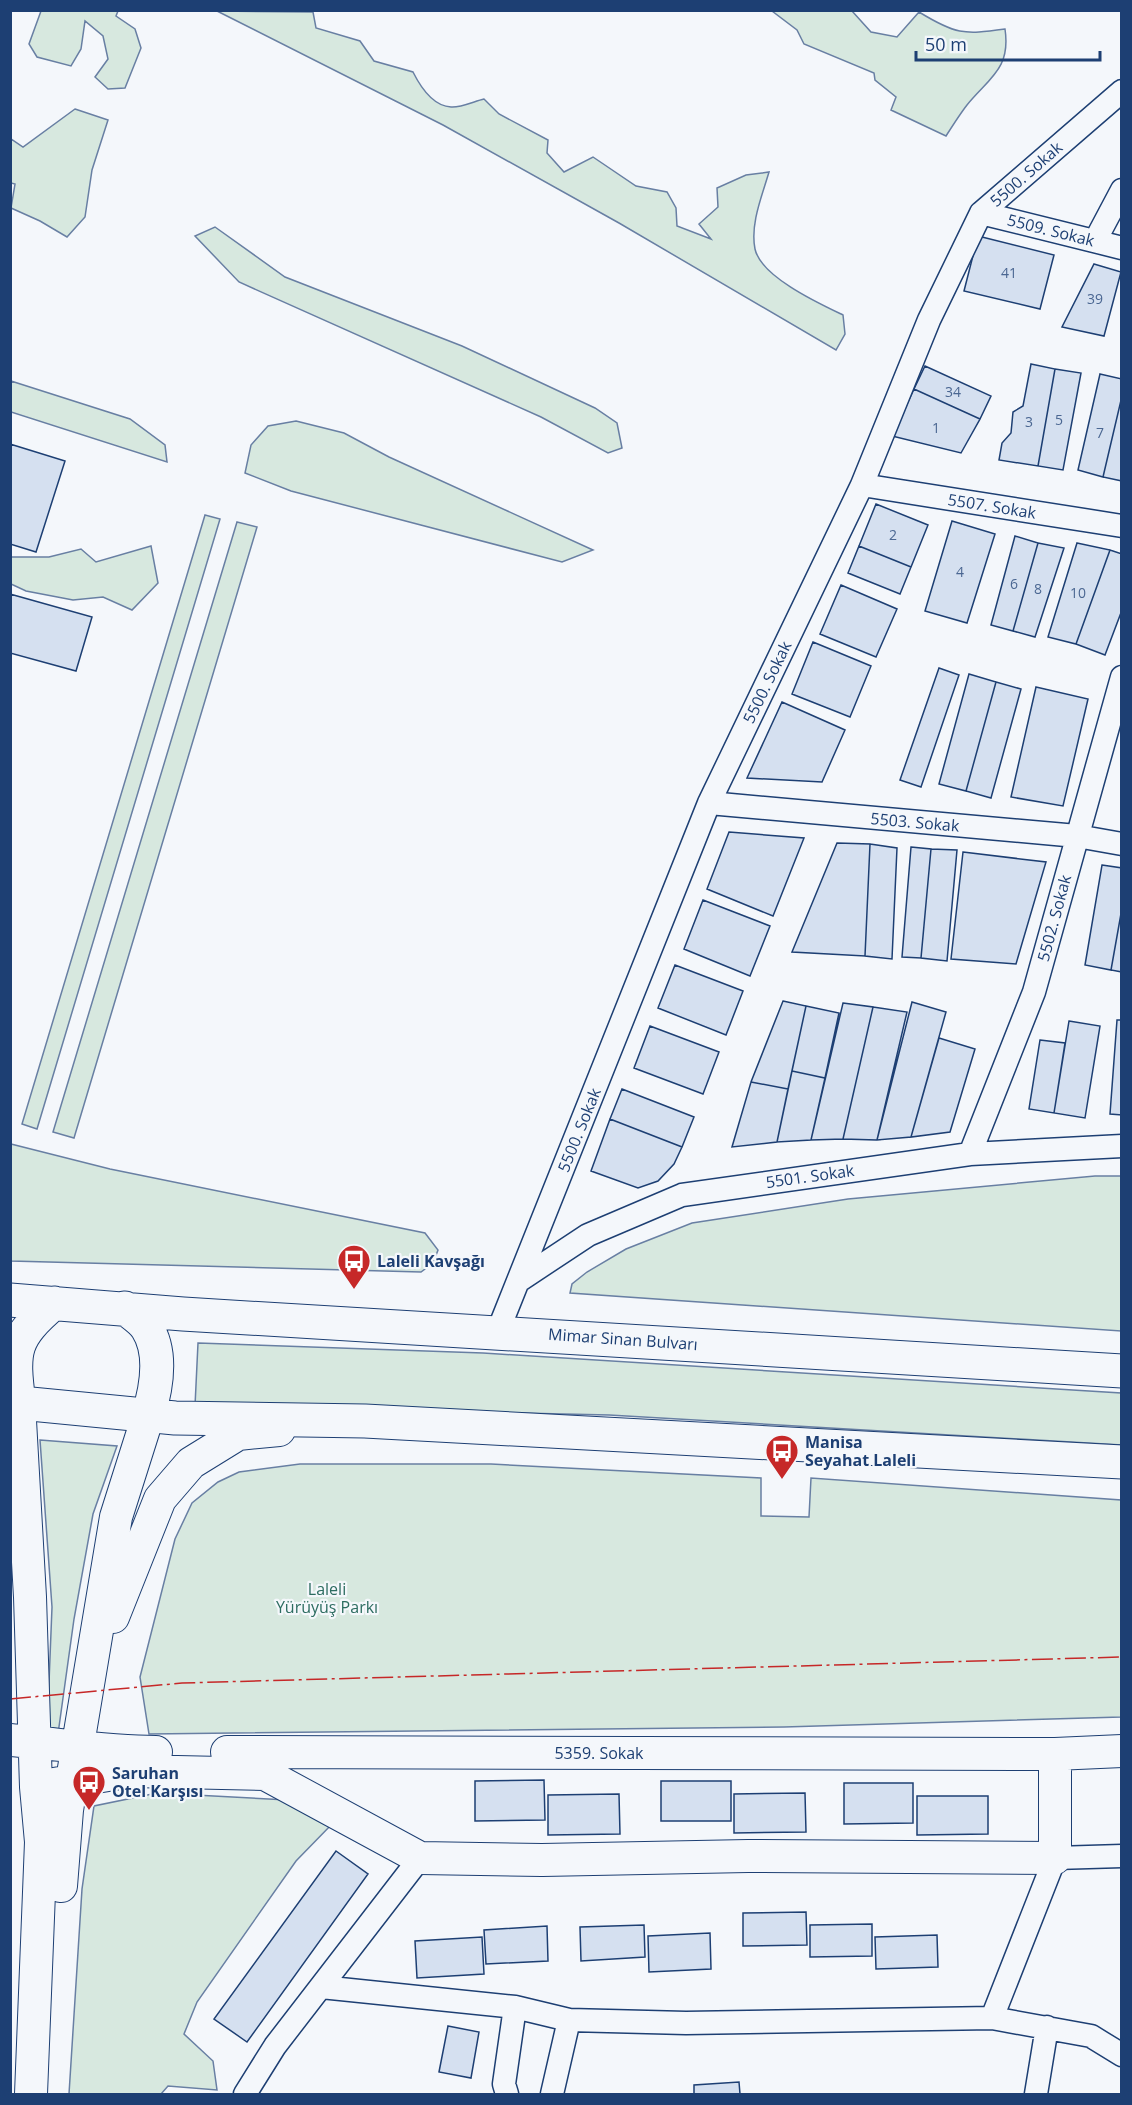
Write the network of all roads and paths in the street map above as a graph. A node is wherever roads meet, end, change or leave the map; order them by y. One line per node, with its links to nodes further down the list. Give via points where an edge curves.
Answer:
1 (1122, 91): 3 (street, 5500. Sokak)
2 (1122, 190): 4 (street)
3 (981, 213): 4 (street, 5509. Sokak); 6 (street, 5500. Sokak, via 929,320)
4 (1095, 241): 5 (street, 5509. Sokak)
5 (1122, 248)
6 (862, 485): 7 (street, 5507. Sokak); 9 (street, 5500. Sokak)
7 (1122, 526)
8 (1122, 677): 10 (street, 5502. Sokak)
9 (709, 803): 10 (street, 5503. Sokak); 14 (street, 5500. Sokak)
10 (1077, 836): 11 (street, 5503. Sokak); 13 (street, 5502. Sokak, via 1034,992)
11 (1122, 844)
12 (1122, 1146): 13 (street, 5501. Sokak)
13 (970, 1154): 14 (street, 5501. Sokak, via 682,1194 588,1235)
14 (520, 1280): 18 (street, 5500. Sokak)
15 (10, 1300): 16 (highway)
16 (54, 1303): 17 (highway); 20 (highway, via 30,1323 18,1343)
17 (125, 1308): 18 (highway, Mimar Sinan Bulvarı); 21 (highway, via 146,1327 155,1351 156,1391)
18 (498, 1331): 19 (highway, Mimar Sinan Bulvarı)
19 (1122, 1371)
20 (15, 1402): 21 (highway); 25 (street)
21 (148, 1416): 22 (highway); 26 (street, via 116,1517)
22 (365, 1421): 23 (highway); 26 (street, via 238,1434 191,1463 160,1499)
23 (1122, 1462)
24 (10, 1558): 25 (street)
25 (30, 1597): 27 (street, via 30,1662)
26 (92, 1671): 28 (street)
27 (23, 1741): 28 (street, 5359. Sokak); 32 (street)
28 (77, 1745): 30 (street, 5359. Sokak, via 113,1752); 31 (street)
29 (1122, 1751): 30 (street, 5359. Sokak)
30 (1055, 1754): 35 (street)
31 (71, 1783): 32 (street); 34 (street, via 132,1771 266,1774); 43 (street, via 63,1845)
32 (36, 1787): 42 (street, via 41,1842)
33 (1122, 1856): 35 (street)
34 (420, 1858): 35 (street); 36 (street)
35 (1055, 1858): 38 (street)
36 (321, 1987): 37 (street); 44 (street)
37 (515, 2007): 39 (street); 45 (street, via 504,2084)
38 (992, 2018): 39 (street, via 686,2023); 40 (street)
39 (569, 2020): 46 (street)
40 (1047, 2027): 41 (street, via 1091,2036); 47 (street)
41 (1122, 2055)
42 (30, 2094)
43 (50, 2094)
44 (244, 2094)
45 (507, 2094)
46 (552, 2094)
47 (1036, 2094)

